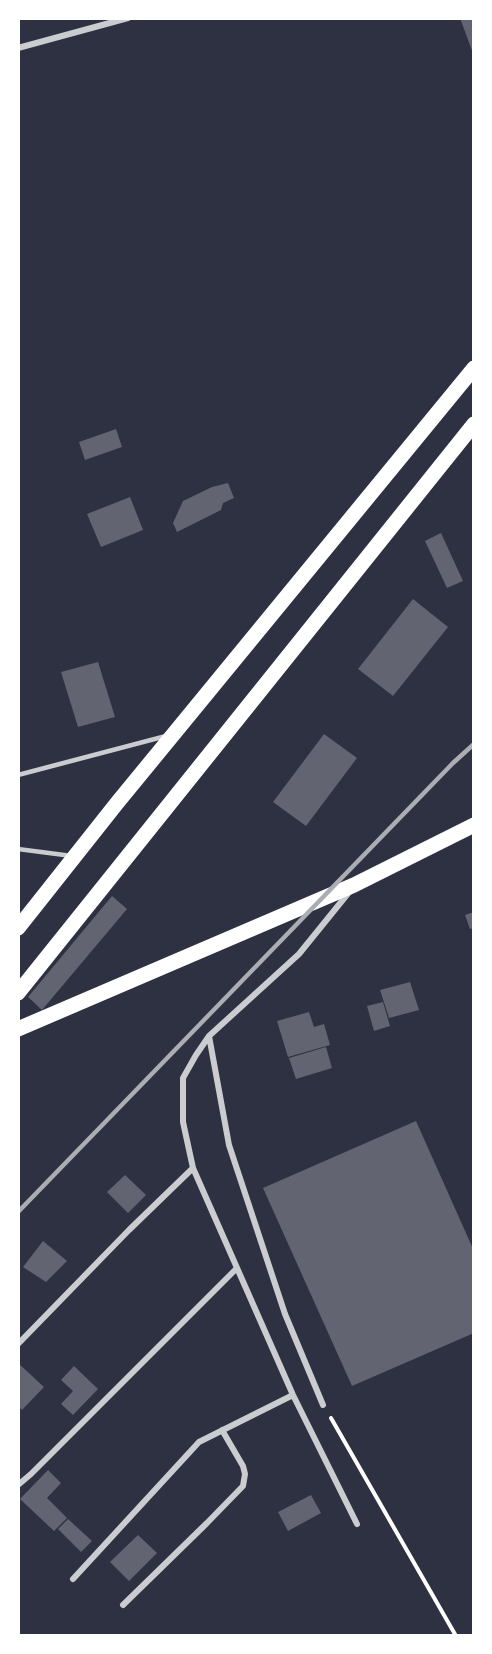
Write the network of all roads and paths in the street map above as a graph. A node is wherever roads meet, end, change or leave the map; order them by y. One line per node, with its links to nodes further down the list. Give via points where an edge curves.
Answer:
1 (129, 18): 2 (street)
2 (18, 48)
3 (474, 368): 5 (main road)
4 (474, 424): 12 (main road)
5 (174, 734): 6 (lane); 9 (main road)
6 (18, 775)
7 (474, 825): 10 (main road)
8 (18, 849): 9 (lane)
9 (75, 856): 11 (main road)
10 (354, 885): 13 (main road); 14 (street, via 299,954)
11 (18, 928)
12 (18, 993)
13 (18, 1028)
14 (209, 1036): 15 (street, via 183,1078 183,1122); 19 (street, via 229,1145 285,1314)
15 (193, 1168): 16 (street); 17 (street)
16 (237, 1268): 18 (street); 21 (street)
17 (18, 1344)
18 (293, 1395): 20 (street); 22 (street)
19 (323, 1405): 25 (path)
20 (222, 1430): 23 (street, via 199,1442); 24 (street, via 243,1466 243,1486)
21 (18, 1485)
22 (357, 1524)
23 (73, 1579)
24 (123, 1605)
25 (456, 1636)

